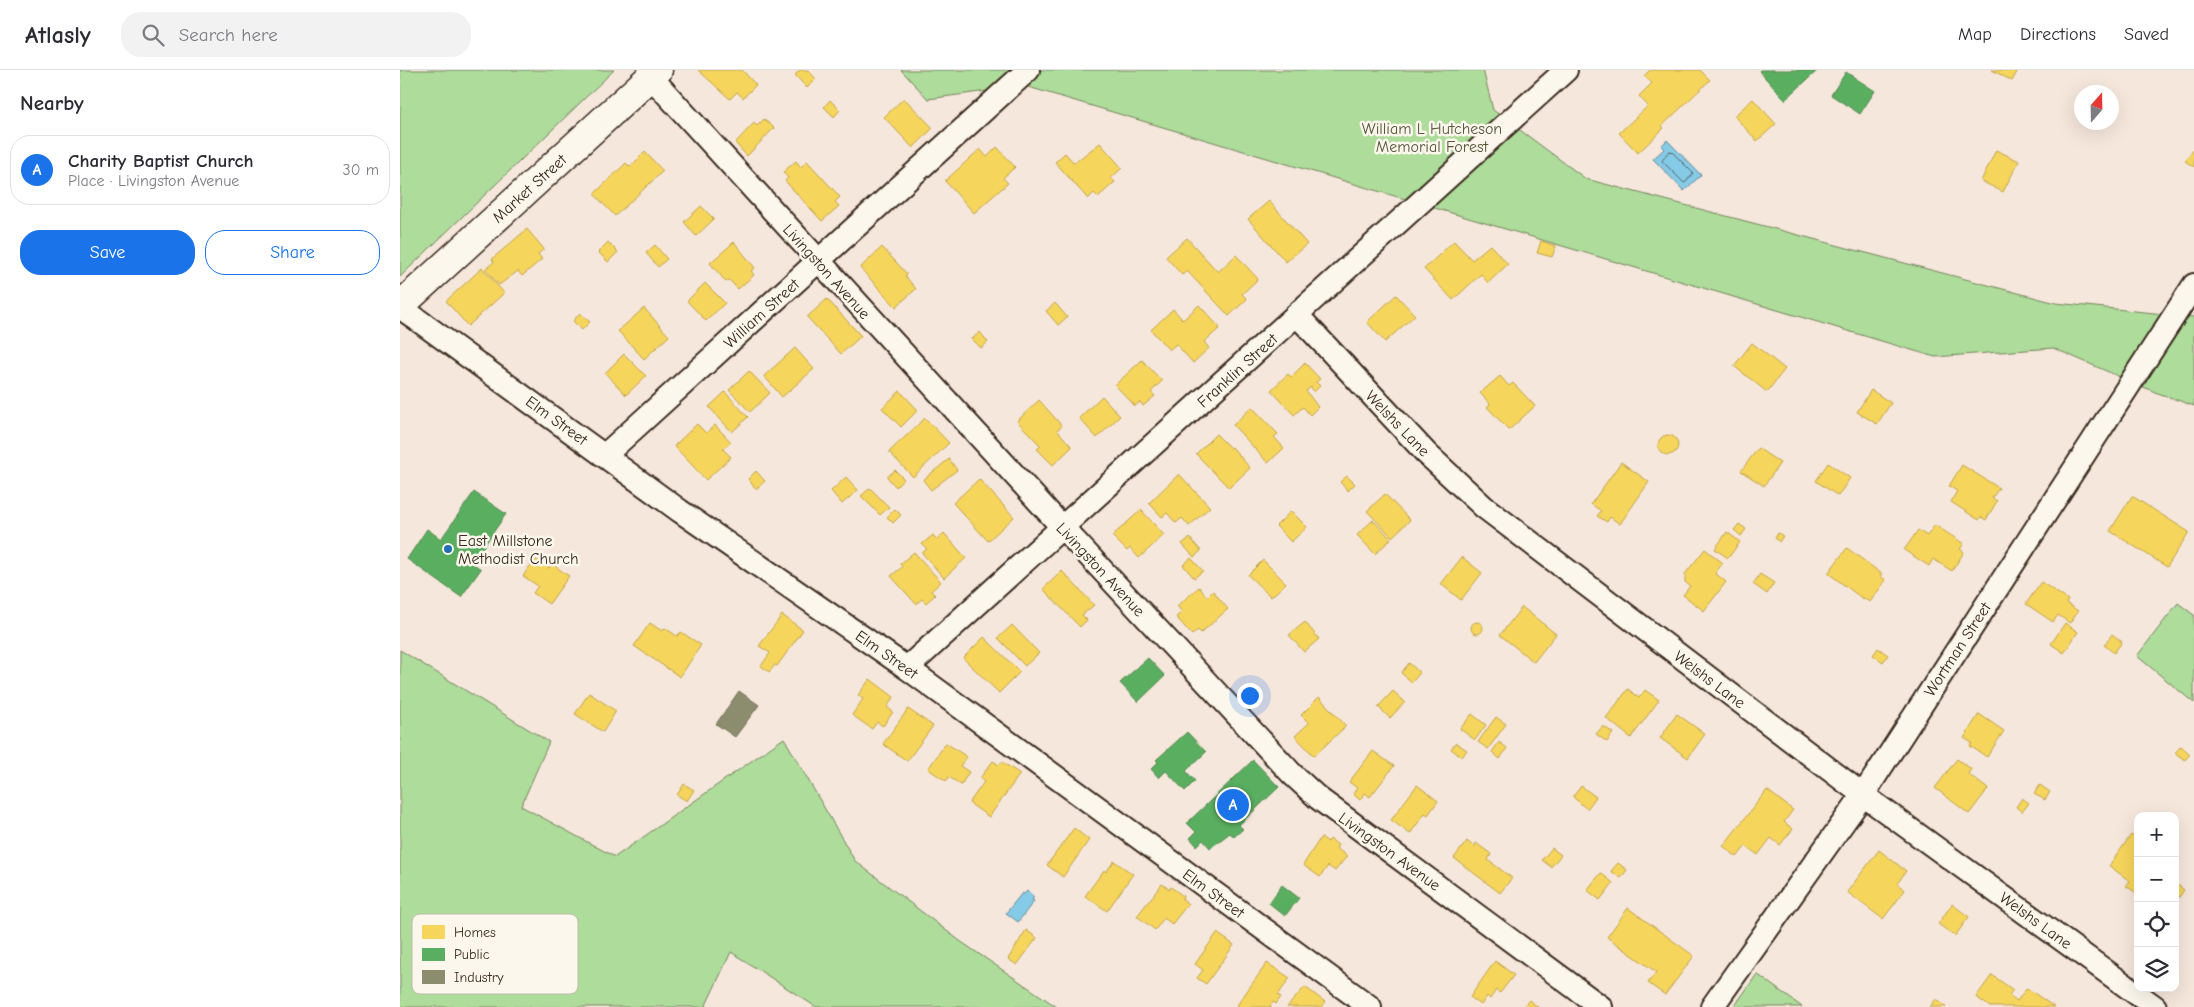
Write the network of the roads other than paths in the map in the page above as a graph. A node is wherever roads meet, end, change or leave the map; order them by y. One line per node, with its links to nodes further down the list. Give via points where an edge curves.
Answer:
1 (1028, 70): 4 (street, William Street)
2 (1566, 70): 7 (street, Franklin Street)
3 (655, 73): 4 (street, Livingston Avenue); 6 (street, Market Street)
4 (819, 262): 8 (street, William Street); 9 (street, Livingston Avenue)
5 (2194, 285): 11 (street, Wortman Street)
6 (400, 307): 8 (street, Elm Street)
7 (1297, 315): 9 (street, Franklin Street); 11 (street, Welshs Lane, via 1426,453 1484,507)
8 (605, 455): 10 (street, Elm Street, via 680,511)
9 (1062, 528): 10 (street, Franklin Street); 13 (street, Livingston Avenue, via 1312,792)
10 (907, 668): 12 (street, Elm Street)
11 (1863, 794): 14 (street, Wortman Street); 15 (street, Welshs Lane)
12 (1370, 1007)
13 (1601, 1007)
14 (1712, 1007)
15 (2155, 1007)

